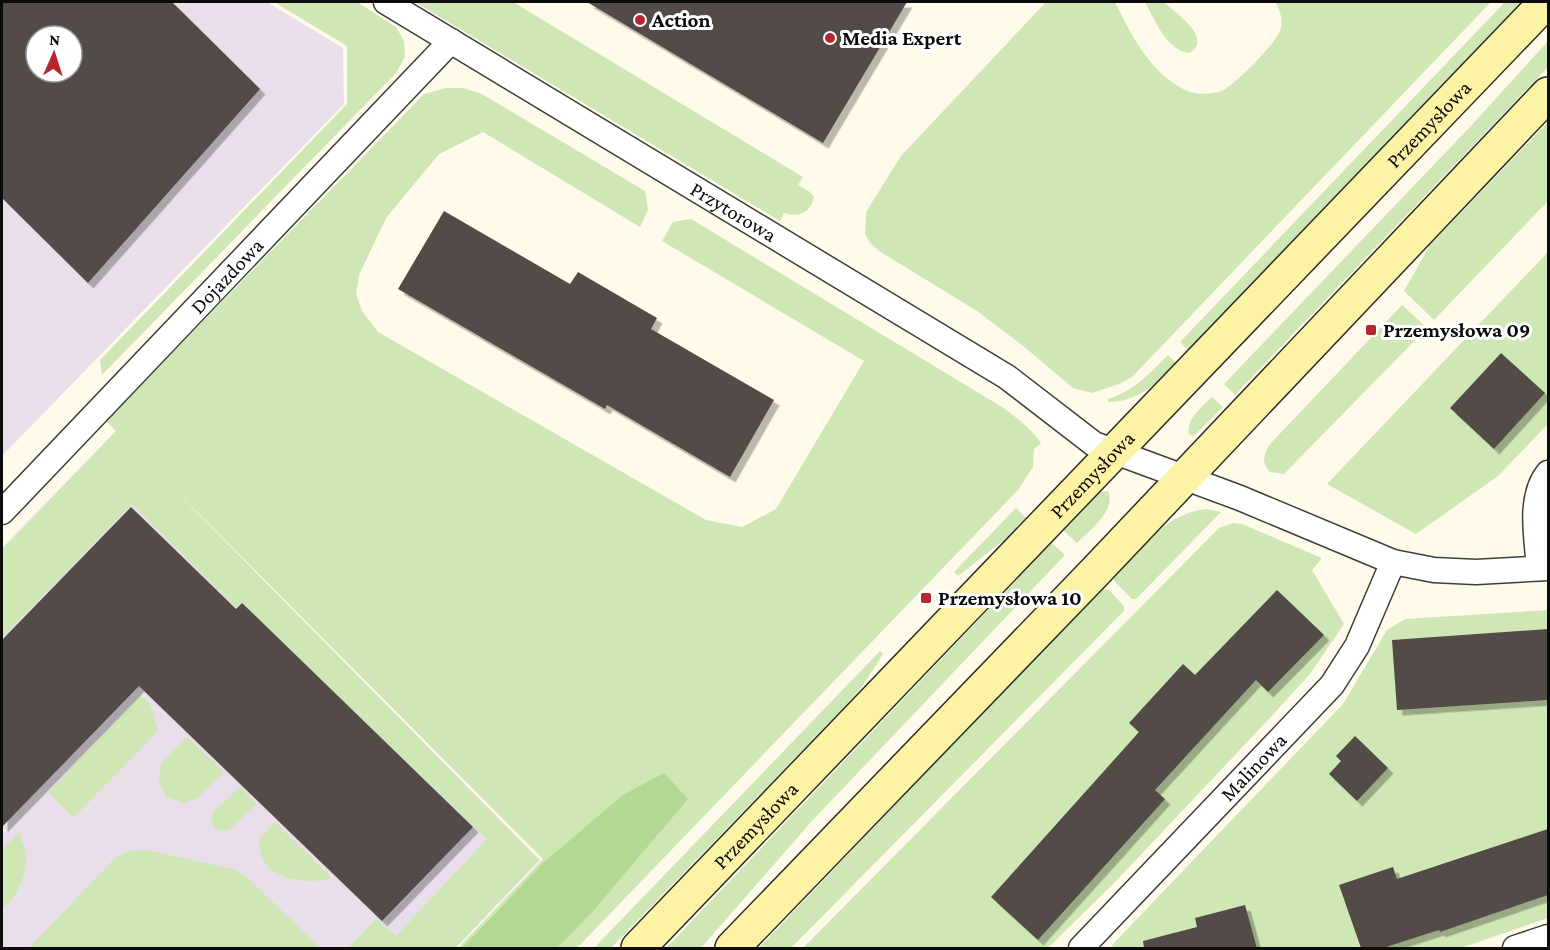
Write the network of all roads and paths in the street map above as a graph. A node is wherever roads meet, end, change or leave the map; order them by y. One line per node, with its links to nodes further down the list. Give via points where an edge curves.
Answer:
1 (386, 2): 3 (street, Przytorowa)
2 (1546, 2): 5 (main road, Przemysłowa)
3 (451, 41): 5 (street, Przytorowa, via 1007,377 1094,444); 8 (street, Dojazdowa)
4 (1548, 94): 7 (main road)
5 (1115, 452): 7 (street, Przytorowa); 12 (main road, Przemysłowa)
6 (1548, 473): 10 (street, via 1538,497 1536,520)
7 (1184, 477): 9 (street, Przytorowa); 13 (main road)
8 (2, 512)
9 (1393, 562): 10 (street, via 1434,570 1476,572); 14 (street, Malinowa, via 1357,646 1332,685)
10 (1544, 568)
11 (1548, 937): 15 (street)
12 (638, 948)
13 (732, 948)
14 (1081, 948)
15 (1515, 948)

